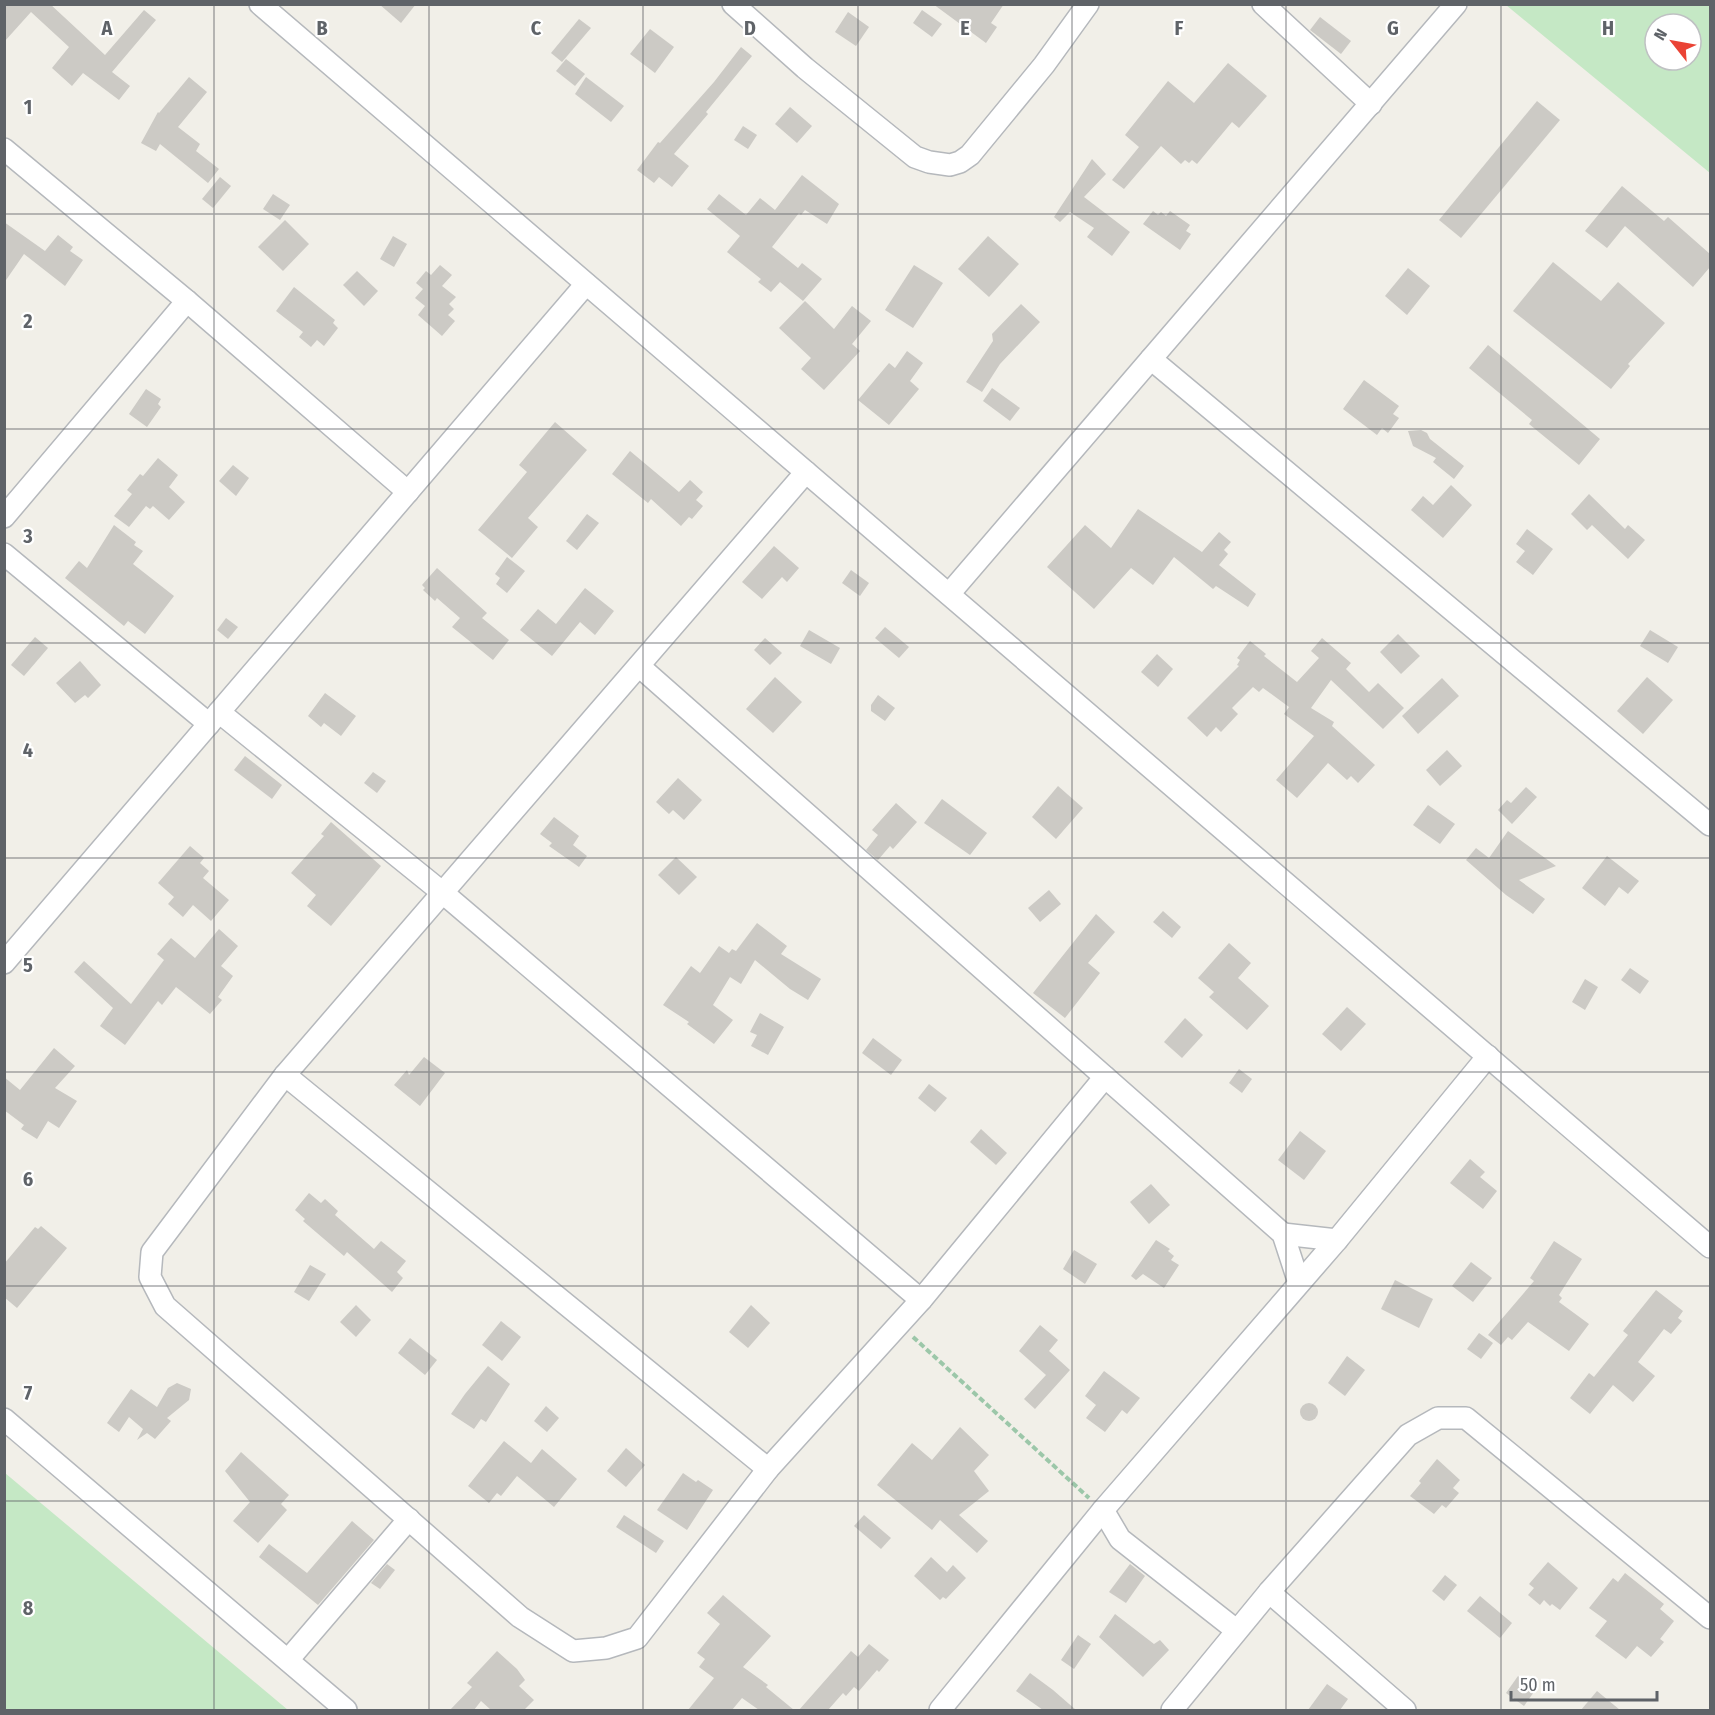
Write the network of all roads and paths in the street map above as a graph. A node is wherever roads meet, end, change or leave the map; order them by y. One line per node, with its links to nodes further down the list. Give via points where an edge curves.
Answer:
1 (260, 4): 8 (street)
2 (733, 4): 3 (street, via 903,148 940,165 960,162 970,154 1044,65)
3 (1088, 4)
4 (1263, 4): 6 (street)
5 (1456, 4): 6 (street)
6 (1371, 104): 10 (street)
7 (4, 149): 9 (street)
8 (586, 284): 11 (street); 12 (street)
9 (187, 301): 12 (street); 13 (street)
10 (1151, 359): 15 (street); 18 (street)
11 (806, 472): 15 (street); 16 (street)
12 (408, 492): 17 (street)
13 (4, 517)
14 (4, 554): 17 (street)
15 (949, 594): 21 (street)
16 (639, 666): 19 (street); 23 (street)
17 (214, 718): 19 (street); 20 (street)
18 (1710, 825)
19 (443, 893): 22 (street); 28 (street)
20 (4, 963)
21 (1488, 1056): 25 (street); 26 (street)
22 (285, 1075): 31 (street); 33 (street, via 152,1252 150,1277 165,1306)
23 (1105, 1077): 24 (street); 28 (street)
24 (1283, 1234): 25 (street); 27 (street)
25 (1336, 1240): 27 (street)
26 (1710, 1247)
27 (1299, 1283): 32 (street)
28 (921, 1300): 29 (street)
29 (898, 1323): 31 (street); 32 (path)
30 (4, 1419): 37 (street)
31 (768, 1469): 33 (street, via 637,1638 606,1648 573,1651 520,1617)
32 (1103, 1510): 36 (street, via 1120,1539); 39 (street)
33 (409, 1519): 37 (street)
34 (1269, 1592): 35 (street, via 1408,1435 1438,1418 1466,1418); 36 (street); 41 (street)
35 (1710, 1618)
36 (1236, 1630): 40 (street)
37 (288, 1660): 38 (street)
38 (346, 1710)
39 (940, 1710)
40 (1172, 1710)
41 (1405, 1710)

